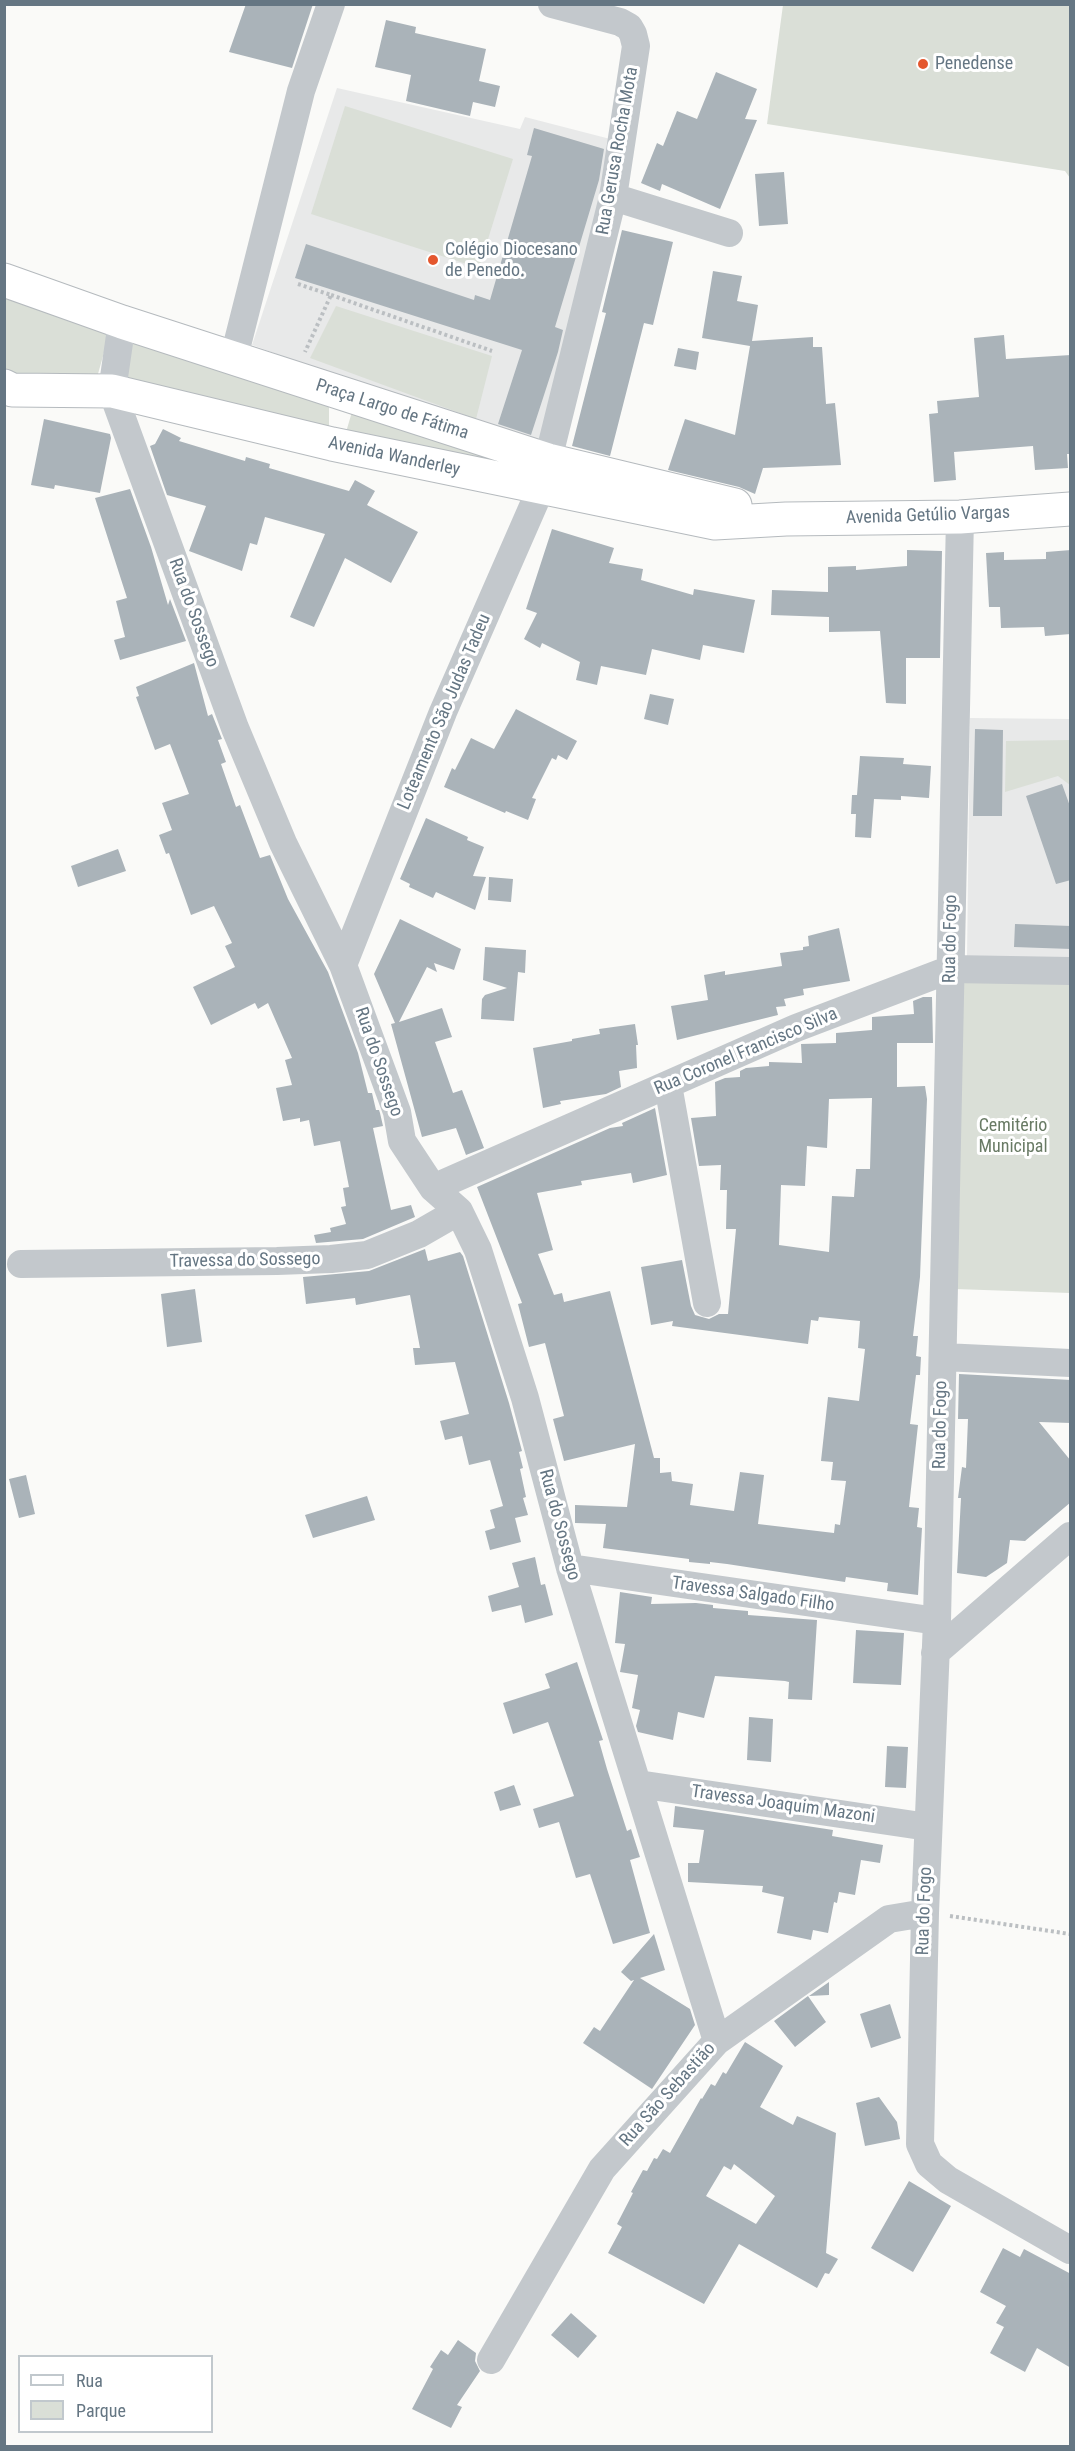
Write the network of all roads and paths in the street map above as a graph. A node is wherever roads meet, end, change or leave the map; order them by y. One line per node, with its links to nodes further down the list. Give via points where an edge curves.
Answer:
1 (331, 4): 10 (street, via 300,91)
2 (552, 4): 3 (street, Rua Gerusa Rocha Mota, via 620,22 633,34 636,46)
3 (613, 197): 4 (street); 16 (street, Rua Gerusa Rocha Mota)
4 (729, 233)
5 (4, 280): 8 (main road, Praça Largo de Fátima)
6 (298, 284): 7 (path)
7 (332, 295): 9 (path); 11 (path)
8 (122, 322): 10 (main road, Praça Largo de Fátima); 13 (street, Rua do Sossego)
9 (492, 351)
10 (234, 357): 11 (main road, Praça Largo de Fátima)
11 (293, 377): 14 (main road, Praça Largo de Fátima)
12 (7, 388): 13 (main road, Avenida Wanderley)
13 (112, 391): 15 (main road, Avenida Wanderley); 20 (street, Rua do Sossego, via 236,729 283,843)
14 (345, 394): 15 (main road); 16 (main road, Praça Largo de Fátima)
15 (332, 444): 16 (main road, Avenida Wanderley)
16 (544, 474): 19 (main road, Praça Largo de Fátima); 20 (street, Loteamento São Judas Tadeu, via 443,712)
17 (1071, 509): 18 (main road, Avenida Getúlio Vargas)
18 (960, 517): 19 (main road, Avenida Getúlio Vargas); 21 (street, Rua do Fogo)
19 (786, 519)
20 (343, 965): 24 (street, Rua do Sossego, via 397,1112 402,1141)
21 (951, 969): 22 (street, Rua Coronel Francisco Silva); 23 (street, Rua Coronel Francisco Silva, via 796,1028); 28 (street, Rua do Fogo)
22 (1071, 971)
23 (668, 1085): 24 (street, Rua Coronel Francisco Silva); 27 (street)
24 (433, 1188): 25 (street, Rua do Sossego)
25 (459, 1211): 26 (street, Travessa do Sossego, via 419,1234 367,1255 277,1261); 31 (street, Rua do Sossego, via 478,1250 525,1398)
26 (21, 1264)
27 (707, 1303)
28 (943, 1357): 29 (street); 32 (street, Rua do Fogo)
29 (1071, 1363)
30 (1071, 1536): 33 (street)
31 (570, 1568): 32 (street, Travessa Salgado Filho); 34 (street, Rua do Sossego)
32 (937, 1621): 33 (street, Rua do Fogo)
33 (935, 1653): 35 (street, Rua do Fogo)
34 (638, 1784): 35 (street, Travessa Joaquim Mazoni); 38 (street, Rua do Sossego)
35 (928, 1827): 36 (street, Rua do Fogo)
36 (925, 1913): 37 (path); 38 (street, Rua São Sebastião, via 889,1919); 39 (street, Rua do Fogo, via 920,2144 929,2164 948,2180)
37 (1071, 1934)
38 (717, 2041): 40 (street, Rua São Sebastião, via 602,2169)
39 (1071, 2250)
40 (491, 2360)

